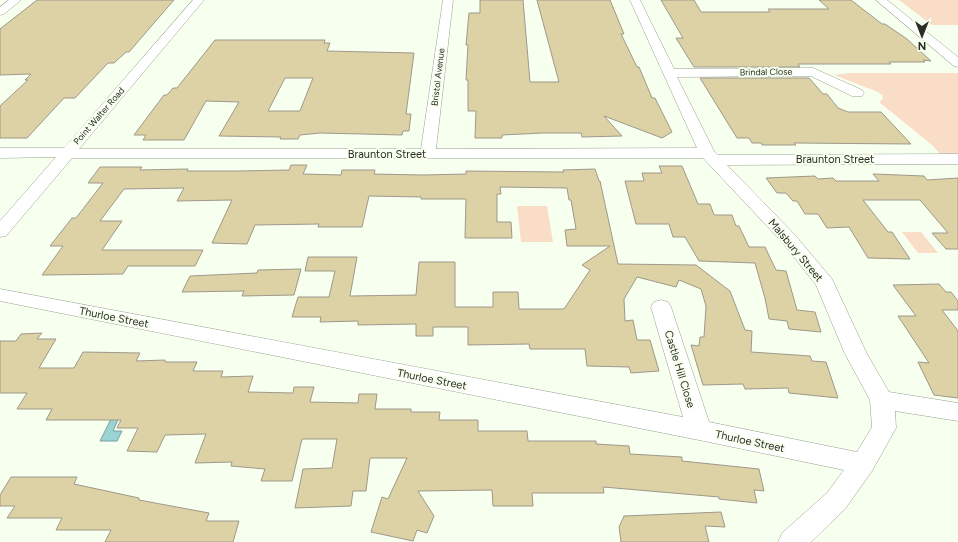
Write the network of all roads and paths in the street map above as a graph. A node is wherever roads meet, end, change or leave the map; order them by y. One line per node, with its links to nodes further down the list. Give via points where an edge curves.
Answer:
1 (16, 0): 6 (street)
2 (199, 0): 11 (street, Point Walter Road)
3 (448, 0): 12 (street, Bristol Avenue)
4 (635, 0): 8 (street, Malsbury Street)
5 (881, 0): 7 (street)
6 (0, 12)
7 (958, 63)
8 (670, 73): 9 (street, Brindal Close, via 813,72); 13 (street, Malsbury Street)
9 (857, 93)
10 (0, 153): 11 (street, Braunton Street)
11 (66, 153): 12 (street, Braunton Street); 15 (street, Point Walter Road)
12 (428, 154): 13 (street, Braunton Street)
13 (710, 157): 14 (street, Braunton Street); 18 (street, Malsbury Street, via 788,238 825,283 856,354)
14 (958, 159)
15 (0, 232)
16 (0, 295): 20 (street, Thurloe Street)
17 (661, 307): 20 (street, Castle Hill Close)
18 (882, 400): 19 (street); 21 (street, Malsbury Street, via 884,428)
19 (958, 412)
20 (699, 430): 21 (street, Thurloe Street)
21 (863, 464): 22 (street, Malsbury Street, via 836,501)
22 (792, 542)

